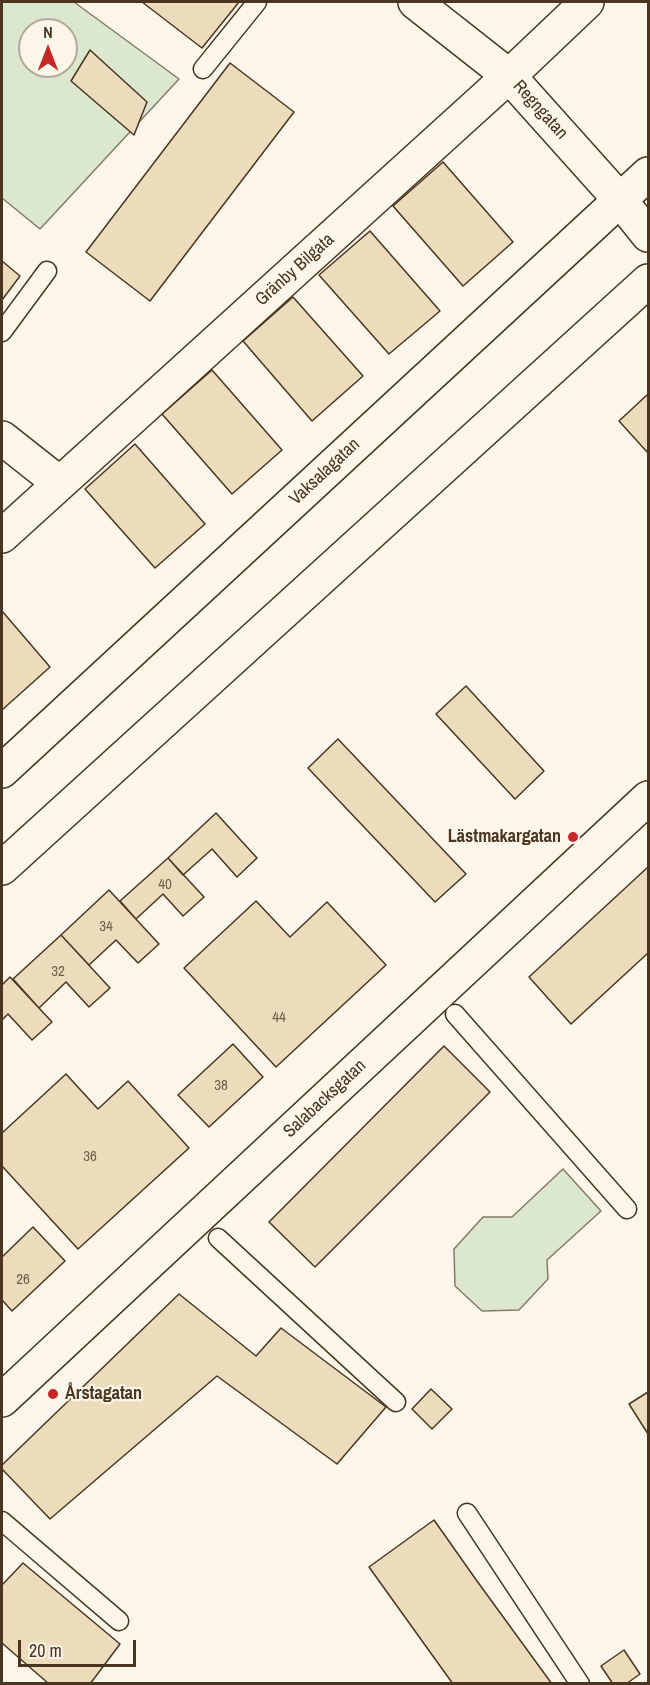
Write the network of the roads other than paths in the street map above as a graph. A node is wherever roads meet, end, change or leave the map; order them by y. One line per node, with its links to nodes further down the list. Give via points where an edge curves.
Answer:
1 (256, 2): 4 (lane)
2 (415, 2): 5 (street, Regngatan)
3 (587, 2): 5 (street, Gränby Bilgata)
4 (203, 69)
5 (509, 76): 7 (street, Regngatan); 13 (street, Gränby Bilgata)
6 (648, 174): 7 (street, Vaksalagatan)
7 (620, 200): 8 (street, Regngatan); 15 (street, Vaksalagatan)
8 (648, 235)
9 (47, 271): 11 (lane)
10 (648, 281): 17 (street)
11 (2, 332)
12 (2, 438): 13 (street)
13 (59, 483): 14 (street, Gränby Bilgata)
14 (2, 536)
15 (2, 771)
16 (648, 798): 21 (street, Salabacksgatan)
17 (2, 868)
18 (454, 1014): 19 (lane)
19 (627, 1209)
20 (218, 1238): 22 (lane)
21 (2, 1400)
22 (396, 1402)
23 (467, 1513): 26 (lane)
24 (2, 1521): 25 (lane)
25 (119, 1621)
26 (580, 1683)

